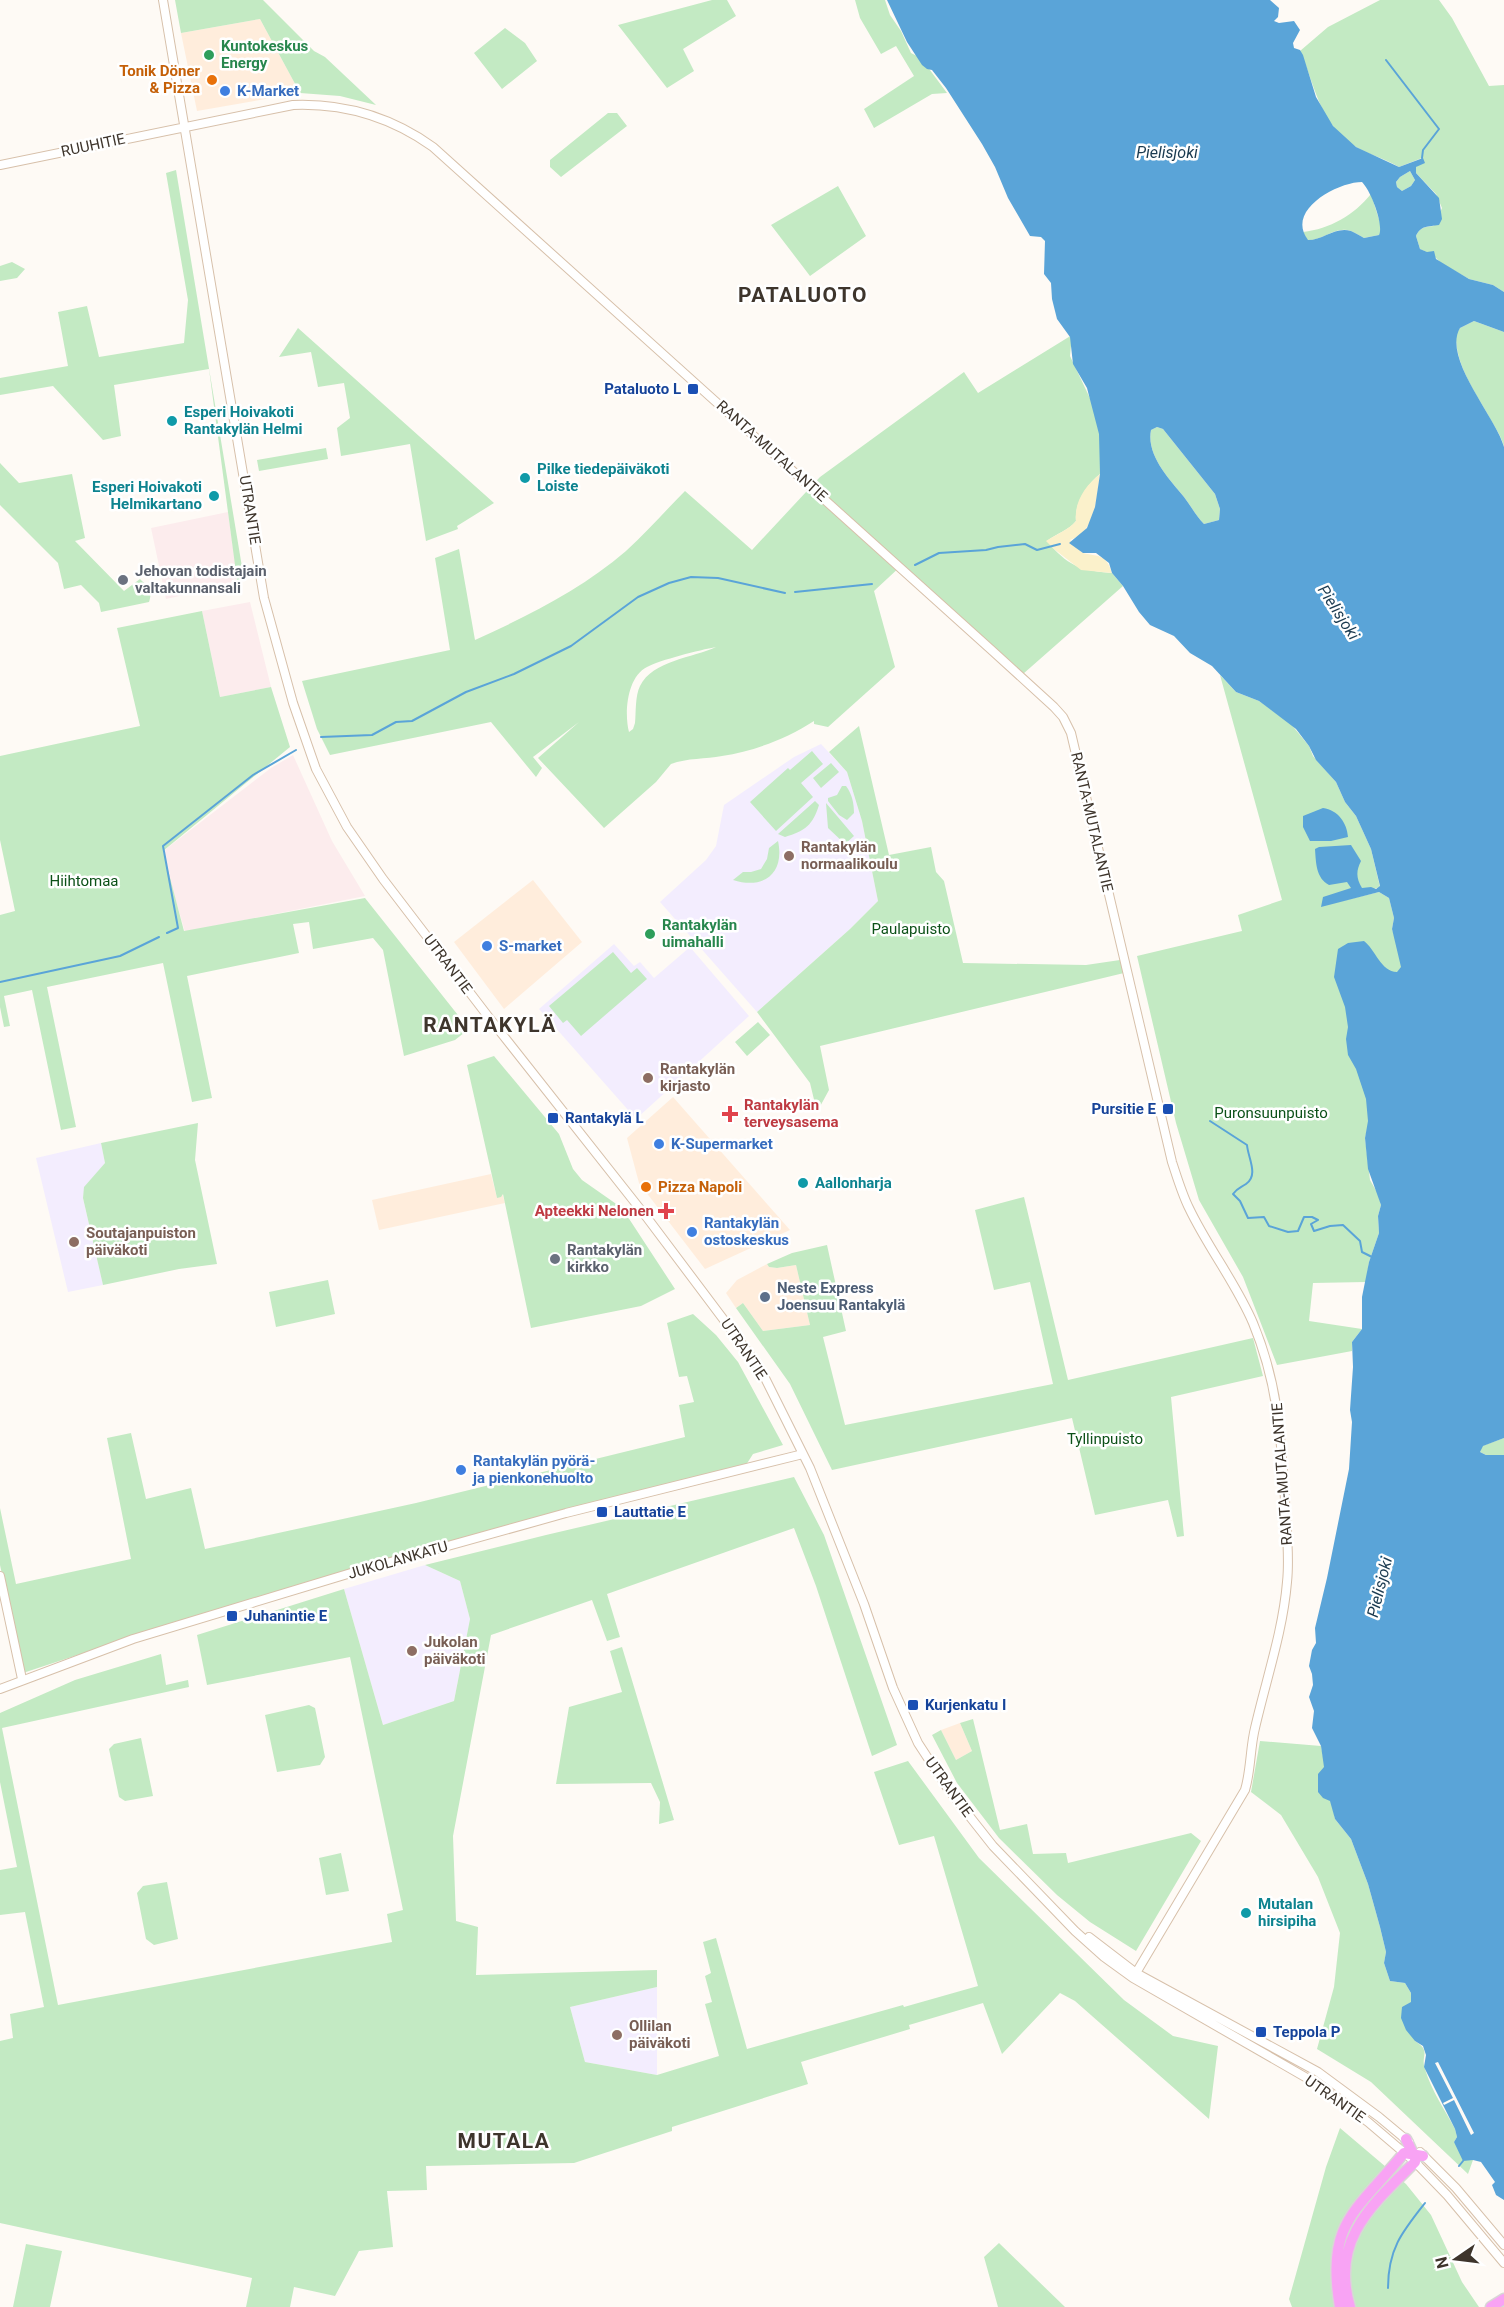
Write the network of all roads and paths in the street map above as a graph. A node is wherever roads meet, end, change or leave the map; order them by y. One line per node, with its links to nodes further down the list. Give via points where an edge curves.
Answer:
1 (163, 0): 2 (main road, UTRANTIE)
2 (186, 126): 3 (main road, RUUHITIE); 4 (main road, UTRANTIE, via 264,598 316,769 347,827 383,879 760,1368); 9 (main road, RANTA-MUTALANTIE, via 278,107 315,105 366,113 413,133 727,409 1063,717 1071,733 1172,1162 1188,1207 1244,1304 1276,1396 1285,1504 1288,1581 1254,1731 1249,1778)
3 (0, 165)
4 (804, 1454): 6 (main road, JUKOLANKATU, via 566,1513 362,1570 133,1639); 8 (main road, UTRANTIE, via 893,1688 918,1743 993,1846)
5 (0, 1576): 6 (main road)
6 (22, 1679): 7 (main road, JUKOLANKATU)
7 (0, 1689)
8 (1051, 1906): 9 (main road, UTRANTIE); 11 (main road, UTRANTIE, via 1104,1957 1133,1978 1312,2081)
9 (1136, 1972): 10 (main road, UTRANTIE, via 1318,2072)
10 (1406, 2139): 11 (highway)
11 (1414, 2156): 12 (main road, UTRANTIE, via 1456,2188); 13 (main road, UTRANTIE); 15 (highway, via 1359,2204 1343,2230 1335,2263); 16 (highway, via 1354,2232 1345,2268)
12 (1504, 2245)
13 (1504, 2264)
14 (1504, 2299): 17 (highway)
15 (1340, 2307)
16 (1350, 2307)
17 (1491, 2307)

